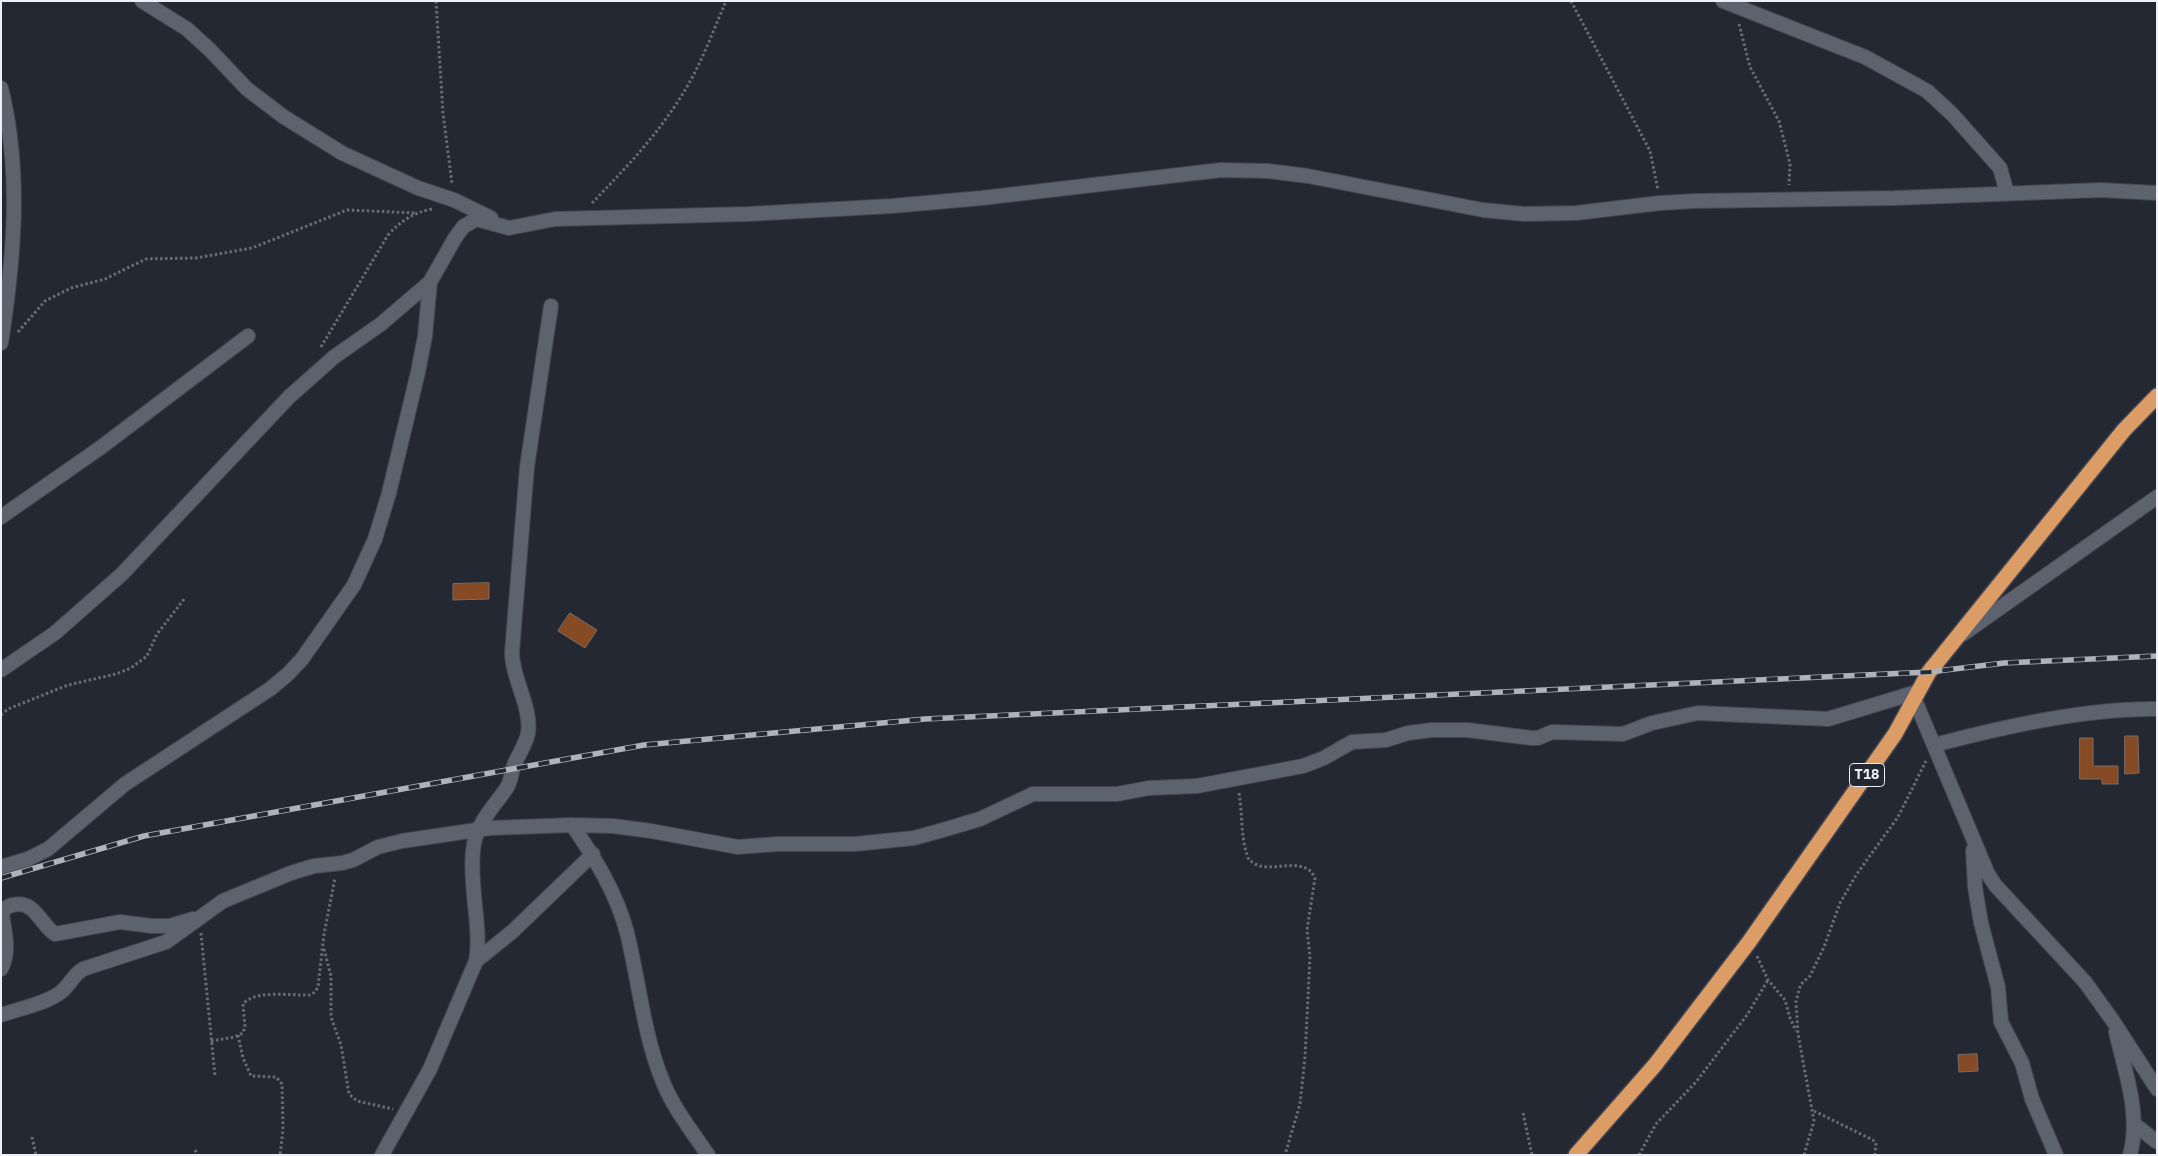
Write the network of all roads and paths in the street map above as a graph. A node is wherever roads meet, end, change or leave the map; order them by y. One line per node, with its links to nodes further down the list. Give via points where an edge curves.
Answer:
1 (142, 1): 9 (street, via 187,29 247,89 293,122 342,153 382,173)
2 (436, 1): 9 (path, via 443,112)
3 (726, 1): 14 (path, via 689,84 664,122 635,159)
4 (1571, 1): 11 (path, via 1650,151)
5 (1724, 2): 7 (street, via 1866,57 1927,91 2000,168); 10 (path, via 1736,16 1750,67 1779,121 1790,164)
6 (1, 88): 19 (street, via 9,118 15,174)
7 (2007, 193): 8 (street, via 2101,190); 10 (street)
8 (2157, 193)
9 (454, 200): 15 (street)
10 (1788, 200): 11 (street)
11 (1660, 203): 14 (street, via 1576,213 1524,214 1421,199 1308,176 1220,170 892,206)
12 (436, 209): 13 (path)
13 (416, 212): 19 (path, via 347,210 252,248 196,258 146,259 105,279 71,288 45,302); 20 (path, via 400,222 378,249)
14 (577, 219): 15 (street, via 555,219)
15 (509, 228): 16 (street, via 476,219 463,227)
16 (430, 282): 26 (street, via 381,324 334,357 289,397 122,574 55,633); 37 (street, via 418,372 375,539 354,585 302,659 270,689 125,784 48,849)
17 (551, 306): 33 (street, via 527,467 512,652 512,663 527,712 528,731 507,788)
18 (248, 336): 23 (street, via 100,448)
19 (7, 340)
20 (321, 347)
21 (2157, 396): 25 (highway, T18, via 2118,437)
22 (2157, 497): 25 (street)
23 (1, 517)
24 (185, 598): 29 (path, via 157,634 146,656 131,668 68,685 8,709)
25 (1957, 639): 27 (highway, T18, via 1929,672)
26 (1, 670)
27 (1916, 695): 30 (street); 31 (street, via 1828,719 1698,713 1652,723 1623,734 1552,732 1532,738 1467,730 1432,730 1386,740 1352,742 1312,763); 39 (highway, T18, via 1895,734)
28 (2157, 709): 30 (street, via 2129,709 2052,720)
29 (1, 715)
30 (1934, 745): 34 (street); 46 (path, via 1898,818 1856,875 1840,903 1824,947 1810,976 1801,984 1796,1002)
31 (1236, 778): 32 (street, via 1197,786 1148,788 1125,793 1033,794 980,819 943,830 914,838 855,844 738,847 651,831); 63 (path, via 1241,830 1249,860 1260,866 1306,867 1315,878 1307,930 1310,956 1300,1104)
32 (572, 825): 33 (street); 35 (street)
33 (477, 830): 36 (street, via 385,845 353,860); 41 (street, via 472,859 478,943)
34 (1972, 838): 45 (street, via 1995,885 2085,982); 69 (street, via 1975,887 1998,987 2001,1022 2022,1063 2032,1099)
35 (593, 854): 41 (street, via 513,931); 62 (street, via 614,895 627,931 661,1078)
36 (338, 863): 38 (street, via 303,868 223,901); 40 (path)
37 (1, 867)
38 (199, 918): 42 (street, via 170,926 120,922 55,934 30,906 10,905 2,915 6,946); 44 (street, via 166,942 83,969 62,992); 48 (path)
39 (1749, 942): 43 (path); 65 (highway, T18, via 1656,1065)
40 (323, 946): 47 (path, via 315,992 246,1000 243,1004 244,1030); 52 (path, via 331,976 331,1017 341,1045 349,1094 356,1101)
41 (476, 961): 52 (street, via 446,1034)
42 (1, 969)
43 (1768, 980): 46 (path, via 1785,1000); 66 (path, via 1748,1015 1696,1082 1656,1124)
44 (1, 1015)
45 (2113, 1021): 50 (street); 54 (street)
46 (1798, 1034): 51 (path)
47 (238, 1035): 48 (path); 60 (path, via 251,1076 279,1078 282,1084)
48 (211, 1041): 49 (path)
49 (215, 1076)
50 (2157, 1089)
51 (1813, 1111): 67 (path, via 1814,1121); 68 (path, via 1874,1140)
52 (407, 1112): 61 (street)
53 (1523, 1112): 64 (path)
54 (2134, 1124): 56 (street); 70 (street)
55 (32, 1137): 58 (path)
56 (2157, 1142)
57 (195, 1150): 59 (path)
58 (36, 1155)
59 (198, 1155)
60 (280, 1155)
61 (382, 1155)
62 (708, 1155)
63 (1285, 1155)
64 (1532, 1155)
65 (1576, 1155)
66 (1639, 1155)
67 (1804, 1155)
68 (1875, 1155)
69 (2056, 1155)
70 (2130, 1155)

